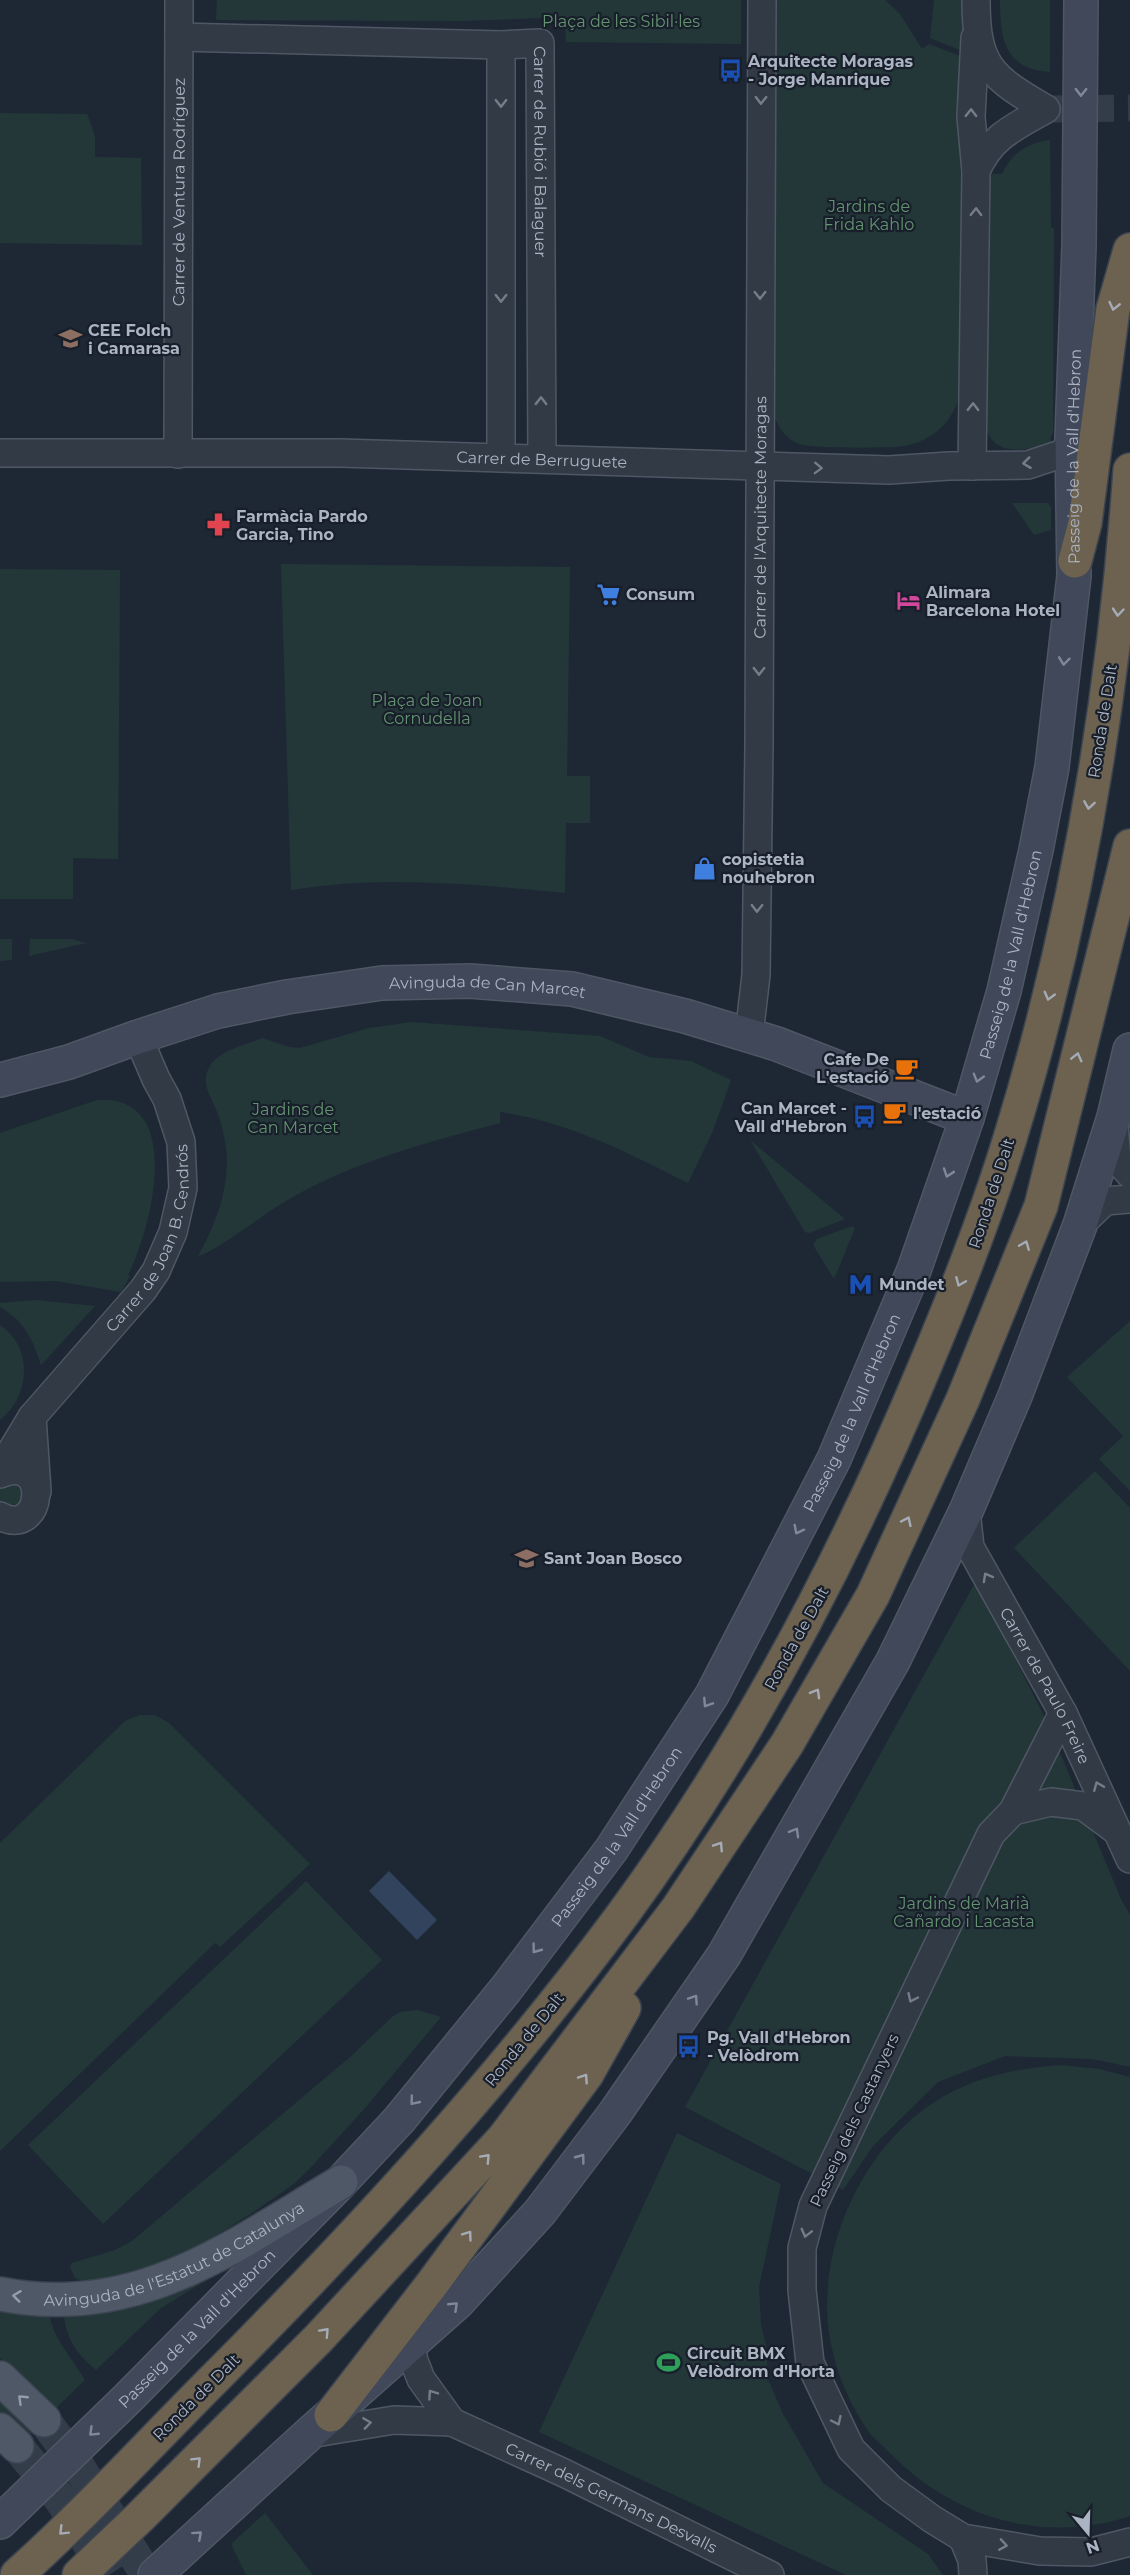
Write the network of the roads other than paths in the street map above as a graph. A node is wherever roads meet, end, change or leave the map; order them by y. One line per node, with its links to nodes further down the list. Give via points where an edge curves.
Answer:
1 (179, 0): 6 (street, Carrer de Ventura Rodríguez)
2 (762, 0): 15 (street, Carrer de l'Arquitecte Moragas, one-way to 15)
3 (976, 0): 5 (street)
4 (1082, 0): 10 (street, Passeig de la Vall d'Hebron, one-way to 10)
5 (976, 31): 8 (street, one-way to 5, via 971,117); 8 (street, via 995,74 1046,109 995,140)
6 (179, 37): 7 (street); 12 (street, Carrer de Ventura Rodríguez)
7 (501, 45): 13 (street, Carrer de Rubió i Balaguer, one-way to 13); 14 (street, Carrer de Rubió i Balaguer, one-way to 7, via 540,43)
8 (976, 171): 16 (street, one-way to 8)
9 (1130, 250): 18 (highway, one-way to 18, via 1113,309 1086,523)
10 (1072, 438): 16 (street, Carrer de Berruguete, one-way to 16, via 1064,453 1056,458 1028,465); 18 (street, Passeig de la Vall d'Hebron)
11 (0, 453): 12 (street, Carrer de Berruguete)
12 (178, 454): 13 (street, Carrer de Berruguete)
13 (501, 458): 14 (street, Carrer de Berruguete)
14 (542, 459): 15 (street, Carrer de Berruguete)
15 (760, 466): 16 (street, Carrer de Berruguete, one-way to 16, via 889,470); 20 (street, Carrer de l'Arquitecte Moragas, one-way to 20, via 756,975)
16 (972, 466)
17 (1130, 471): 50 (highway, Ronda de Dalt, one-way to 50, via 1116,630 1086,825 1050,994 1011,1136 970,1258 893,1443 825,1585 750,1720 685,1824 624,1912 540,2021 457,2122 324,2269)
18 (1075, 561): 25 (street, Passeig de la Vall d'Hebron, one-way to 25, via 1052,767 1004,991)
19 (1130, 846): 39 (highway, one-way to 19, via 787,1744 873,1595 963,1399 1041,1206)
20 (749, 1035): 21 (street, Avinguda de Can Marcet, via 572,989 470,981 382,983 287,997 218,1011); 25 (street, Avinguda de Can Marcet)
21 (138, 1036): 23 (street, Avinguda de Can Marcet, via 69,1062); 29 (street, Carrer de Joan B. Cendrós, via 167,1099 181,1142 183,1188 173,1232 143,1290)
22 (1130, 1050): 24 (street)
23 (0, 1080)
24 (1114, 1117): 26 (street, via 1117,1160); 28 (street)
25 (967, 1118): 40 (street, Passeig de la Vall d'Hebron, one-way to 40, via 914,1270 834,1459 712,1695 611,1850 506,1989 399,2120)
26 (1130, 1174)
27 (1130, 1199): 28 (street, via 1105,1202)
28 (1080, 1225): 33 (street)
29 (32, 1418): 30 (street, Carrer de Joan B. Cendrós); 32 (street)
30 (0, 1470)
31 (0, 1474): 32 (street, via 22,1473)
32 (37, 1491): 34 (street, via 37,1500 28,1514 13,1520)
33 (966, 1511): 35 (street, Carrer de Paulo Freire, one-way to 33, via 970,1547); 42 (street, one-way to 33, via 458,2302 540,2212 615,2113 724,1955 894,1661)
34 (0, 1516)
35 (1063, 1713): 36 (street, Passeig dels Castanyers); 37 (street, Carrer de Paulo Freire, one-way to 35)
36 (1013, 1811): 37 (street, via 1051,1802 1083,1806); 48 (street, Passeig dels Castanyers, one-way to 48, via 991,1834 937,1945 813,2206 802,2248 810,2363 851,2449 891,2489)
37 (1115, 1829): 38 (street, Carrer de Paulo Freire)
38 (1130, 1858)
39 (687, 1895): 45 (highway, one-way to 39, via 432,2284 587,2074); 51 (highway, one-way to 39, via 318,2339 503,2139)
40 (341, 2182): 41 (main road, Avinguda de l'Estatut de Catalunya, one-way to 41, via 201,2265 146,2287 89,2298); 47 (street, Passeig de la Vall d'Hebron, one-way to 47)
41 (0, 2294)
42 (411, 2346): 45 (street); 46 (street, Carrer dels Germans Desvalls, one-way to 42, via 422,2379)
43 (0, 2378): 44 (main road, one-way to 43)
44 (44, 2420)
45 (320, 2424): 46 (street, Carrer dels Germans Desvalls, one-way to 46, via 393,2420); 52 (street, one-way to 45)
46 (460, 2425): 53 (street, Carrer dels Germans Desvalls)
47 (0, 2522)
48 (963, 2538): 49 (street, Passeig dels Castanyers, one-way to 49, via 1040,2551 1091,2552); 54 (street)
49 (1130, 2542)
50 (17, 2575)
51 (79, 2575)
52 (155, 2575)
53 (770, 2575)
54 (973, 2575)

